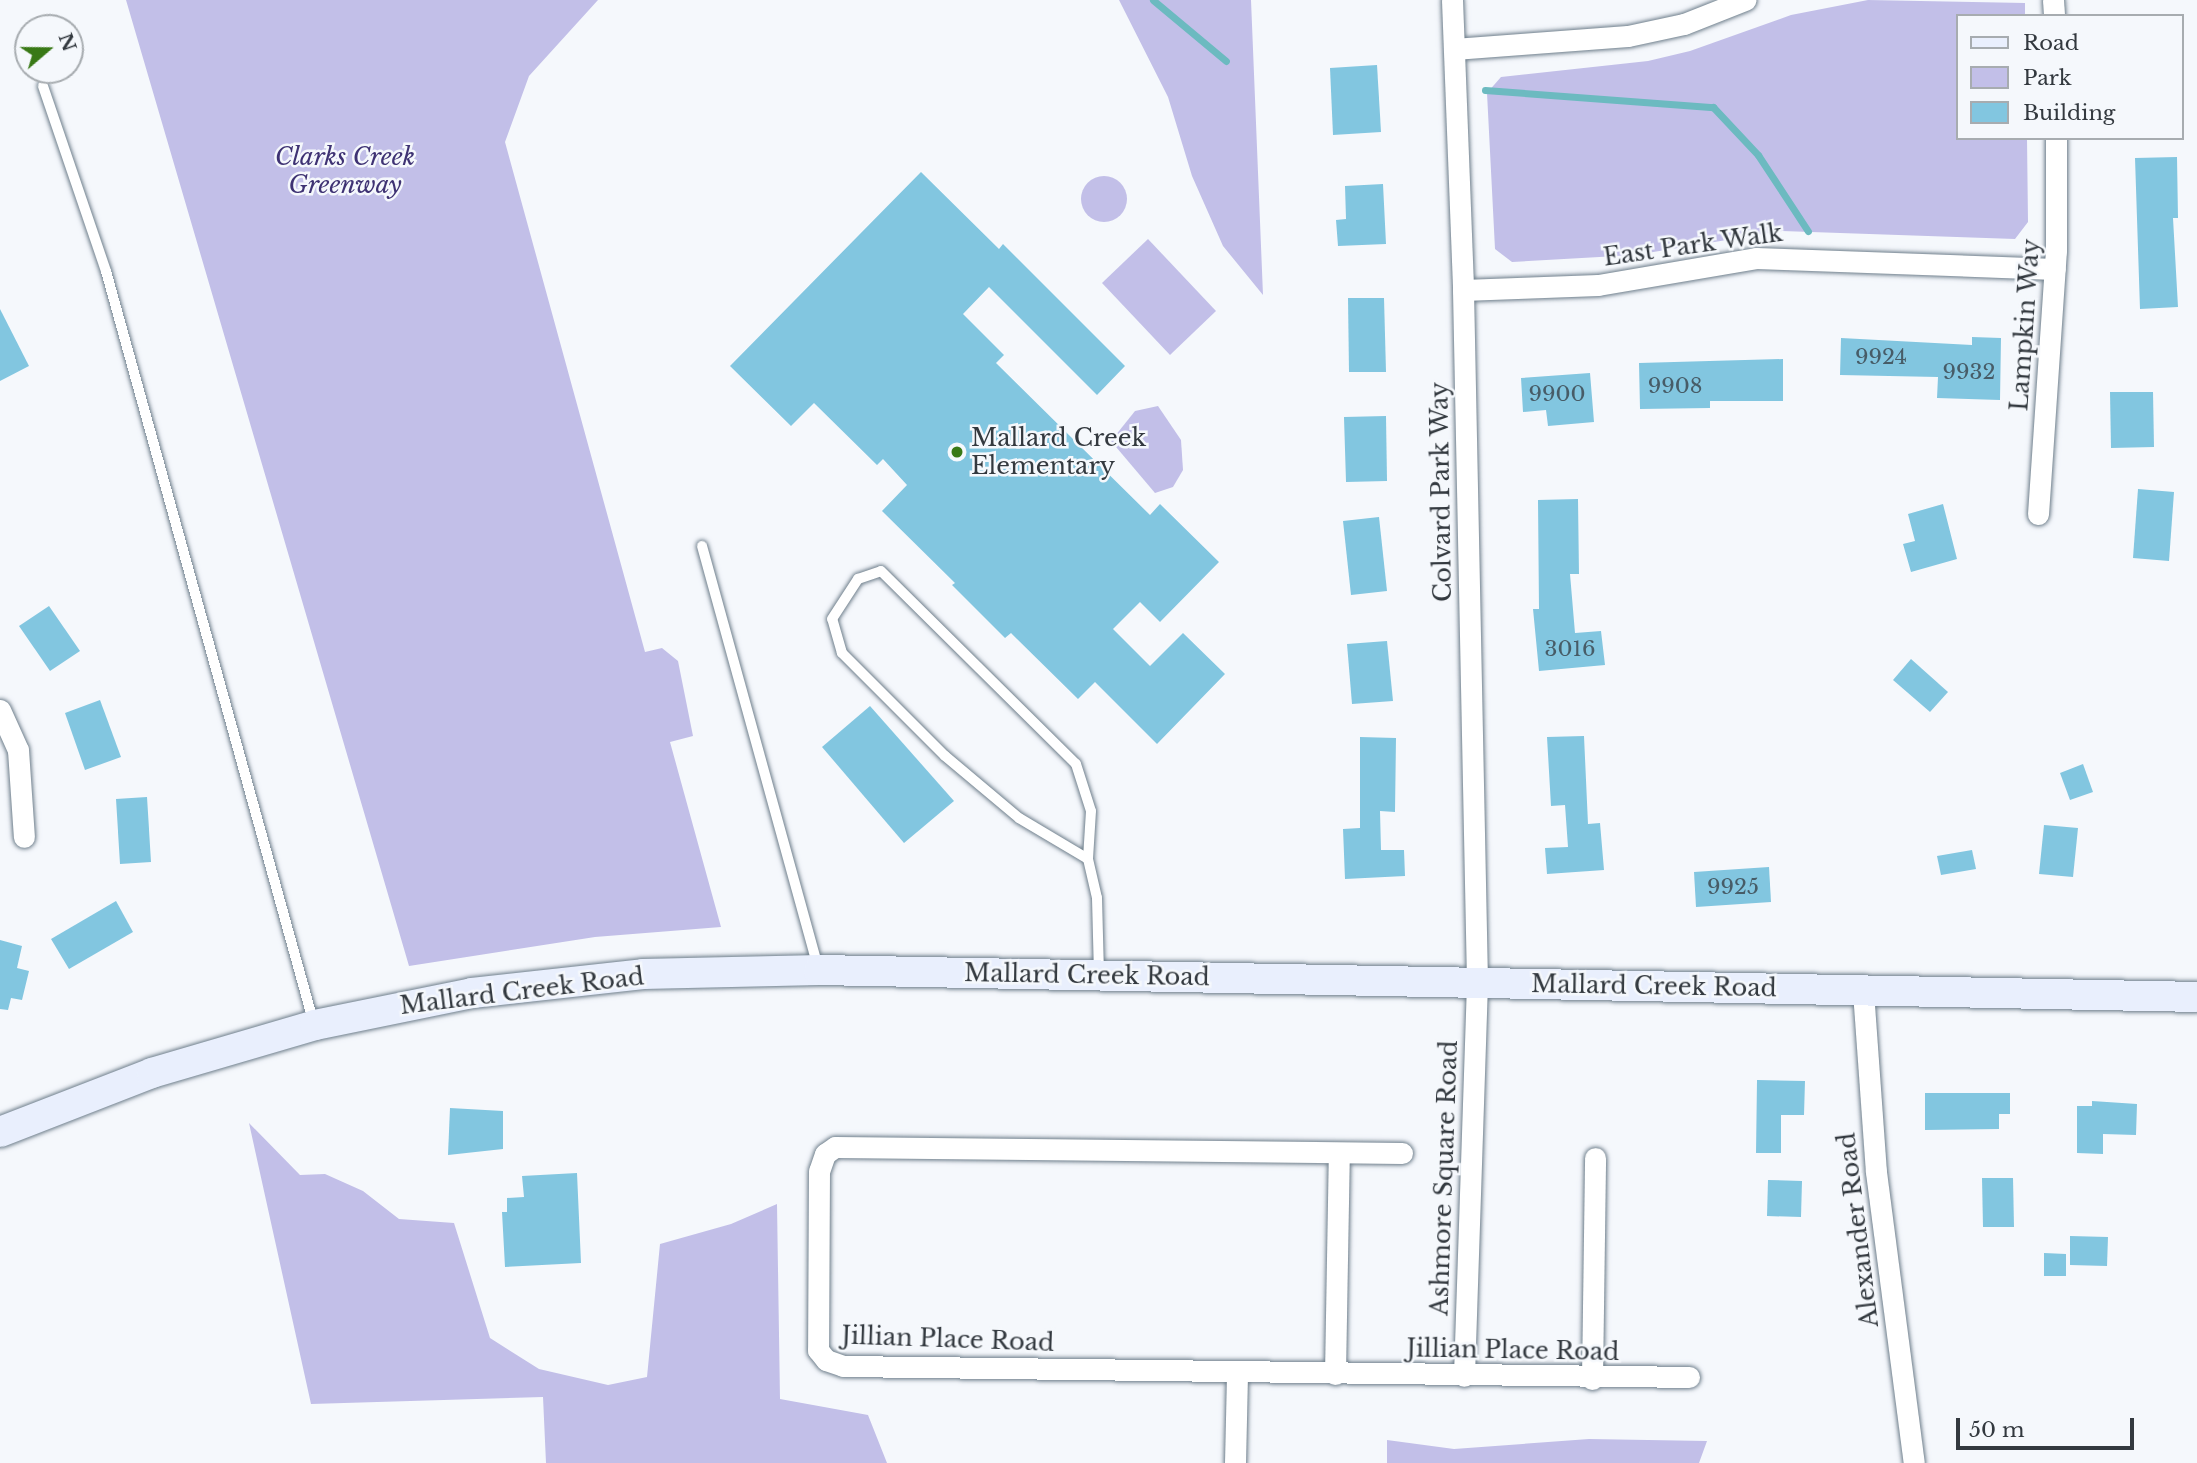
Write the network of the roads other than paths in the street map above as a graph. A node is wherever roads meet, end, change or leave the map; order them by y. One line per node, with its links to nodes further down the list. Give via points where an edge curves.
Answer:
1 (1452, 0): 3 (street, Colvard Park Way)
2 (1745, 0): 3 (street, via 1684,24 1628,36)
3 (1454, 49): 7 (street, Colvard Park Way)
4 (43, 86): 18 (lane, via 106,271)
5 (2056, 140): 6 (street, Lampkin Way)
6 (2055, 269): 7 (street, East Park Walk, via 1756,258 1598,285); 8 (street, Lampkin Way)
7 (1463, 290): 15 (street, Colvard Park Way)
8 (2038, 514)
9 (702, 546): 13 (lane)
10 (0, 709): 11 (street, via 18,750)
11 (24, 837)
12 (1088, 859): 12 (lane, via 1091,811 1076,764 881,571 858,579 832,620 842,653 945,756 1009,810); 14 (lane, via 1097,898)
13 (819, 970): 14 (main road, Mallard Creek Road); 18 (main road, Mallard Creek Road, via 643,974 542,984 386,1008)
14 (1100, 975): 15 (main road, Mallard Creek Road)
15 (1477, 982): 16 (main road, Mallard Creek Road); 25 (street, Ashmore Square Road)
16 (1863, 991): 17 (main road, Mallard Creek Road); 29 (street, Alexander Road, via 1876,1172)
17 (2197, 997)
18 (315, 1025): 19 (main road, Mallard Creek Road, via 152,1073)
19 (0, 1132)
20 (1339, 1153): 21 (street, Jillian Place Road); 23 (street, Jillian Place Road, via 848,1144 835,1147 820,1162 816,1337 818,1350 834,1364); 24 (street)
21 (1402, 1153)
22 (1595, 1158): 27 (street)
23 (1237, 1372): 24 (street, Jillian Place Road); 28 (street)
24 (1335, 1374): 25 (street, Jillian Place Road)
25 (1464, 1376): 27 (street, Jillian Place Road)
26 (1689, 1377): 27 (street, Jillian Place Road)
27 (1592, 1379)
28 (1235, 1463)
29 (1914, 1463)

